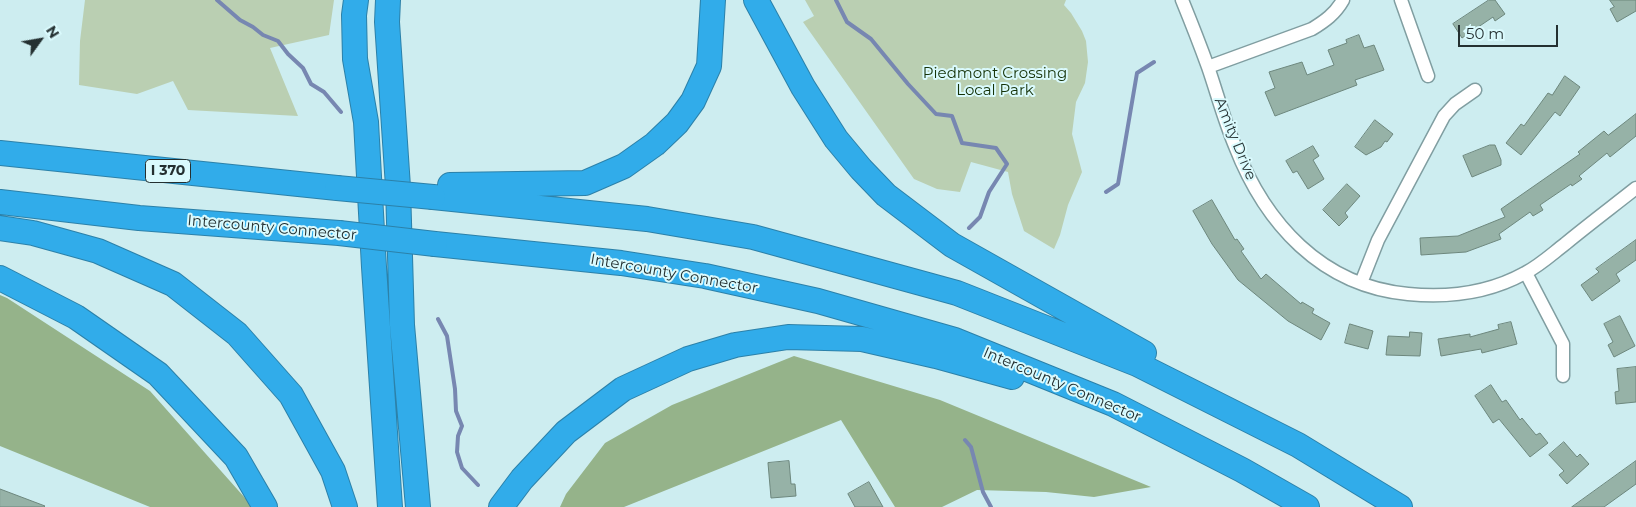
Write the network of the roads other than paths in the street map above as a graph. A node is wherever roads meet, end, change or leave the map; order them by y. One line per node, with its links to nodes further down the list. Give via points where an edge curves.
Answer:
1 (356, 0): 25 (highway, via 355,59 366,122)
2 (388, 0): 26 (highway, via 402,325)
3 (713, 0): 13 (highway, via 709,66 693,101 677,123 655,144 624,166 585,183)
4 (756, 0): 21 (highway, via 836,139 886,195 952,246 1150,356)
5 (1182, 0): 8 (street, Amity Drive)
6 (1343, 0): 8 (street, via 1327,20 1312,30)
7 (1401, 0): 9 (street)
8 (1208, 67): 18 (street, Amity Drive, via 1235,146 1264,204 1283,230 1310,256 1336,273)
9 (1428, 76)
10 (1475, 90): 18 (street, via 1444,116 1378,240)
11 (0, 153): 13 (highway, I 370, bridge, via 337,188)
12 (1636, 188): 16 (street, Amity Drive)
13 (433, 191): 21 (highway, via 647,219 753,237 957,293 1137,364)
14 (0, 202): 20 (highway, Intercounty Connector, bridge, via 138,218 339,233 630,264 705,276 818,302 955,340)
15 (0, 228): 24 (highway, via 33,233 98,251 165,280 236,334 292,395 333,471)
16 (1526, 273): 18 (street, Amity Drive, via 1497,286 1466,294 1397,293); 19 (street, via 1563,344)
17 (0, 278): 23 (highway, via 76,317 158,374 236,457)
18 (1361, 283)
19 (1562, 376)
20 (1113, 404): 22 (highway, via 862,339 788,337 735,345 688,359 623,389 566,432); 29 (highway, Intercounty Connector, via 1242,470)
21 (1298, 445): 30 (highway)
22 (522, 479): 27 (highway); 28 (highway)
23 (265, 507)
24 (344, 507)
25 (390, 507)
26 (418, 507)
27 (501, 507)
28 (509, 507)
29 (1306, 507)
30 (1400, 507)

